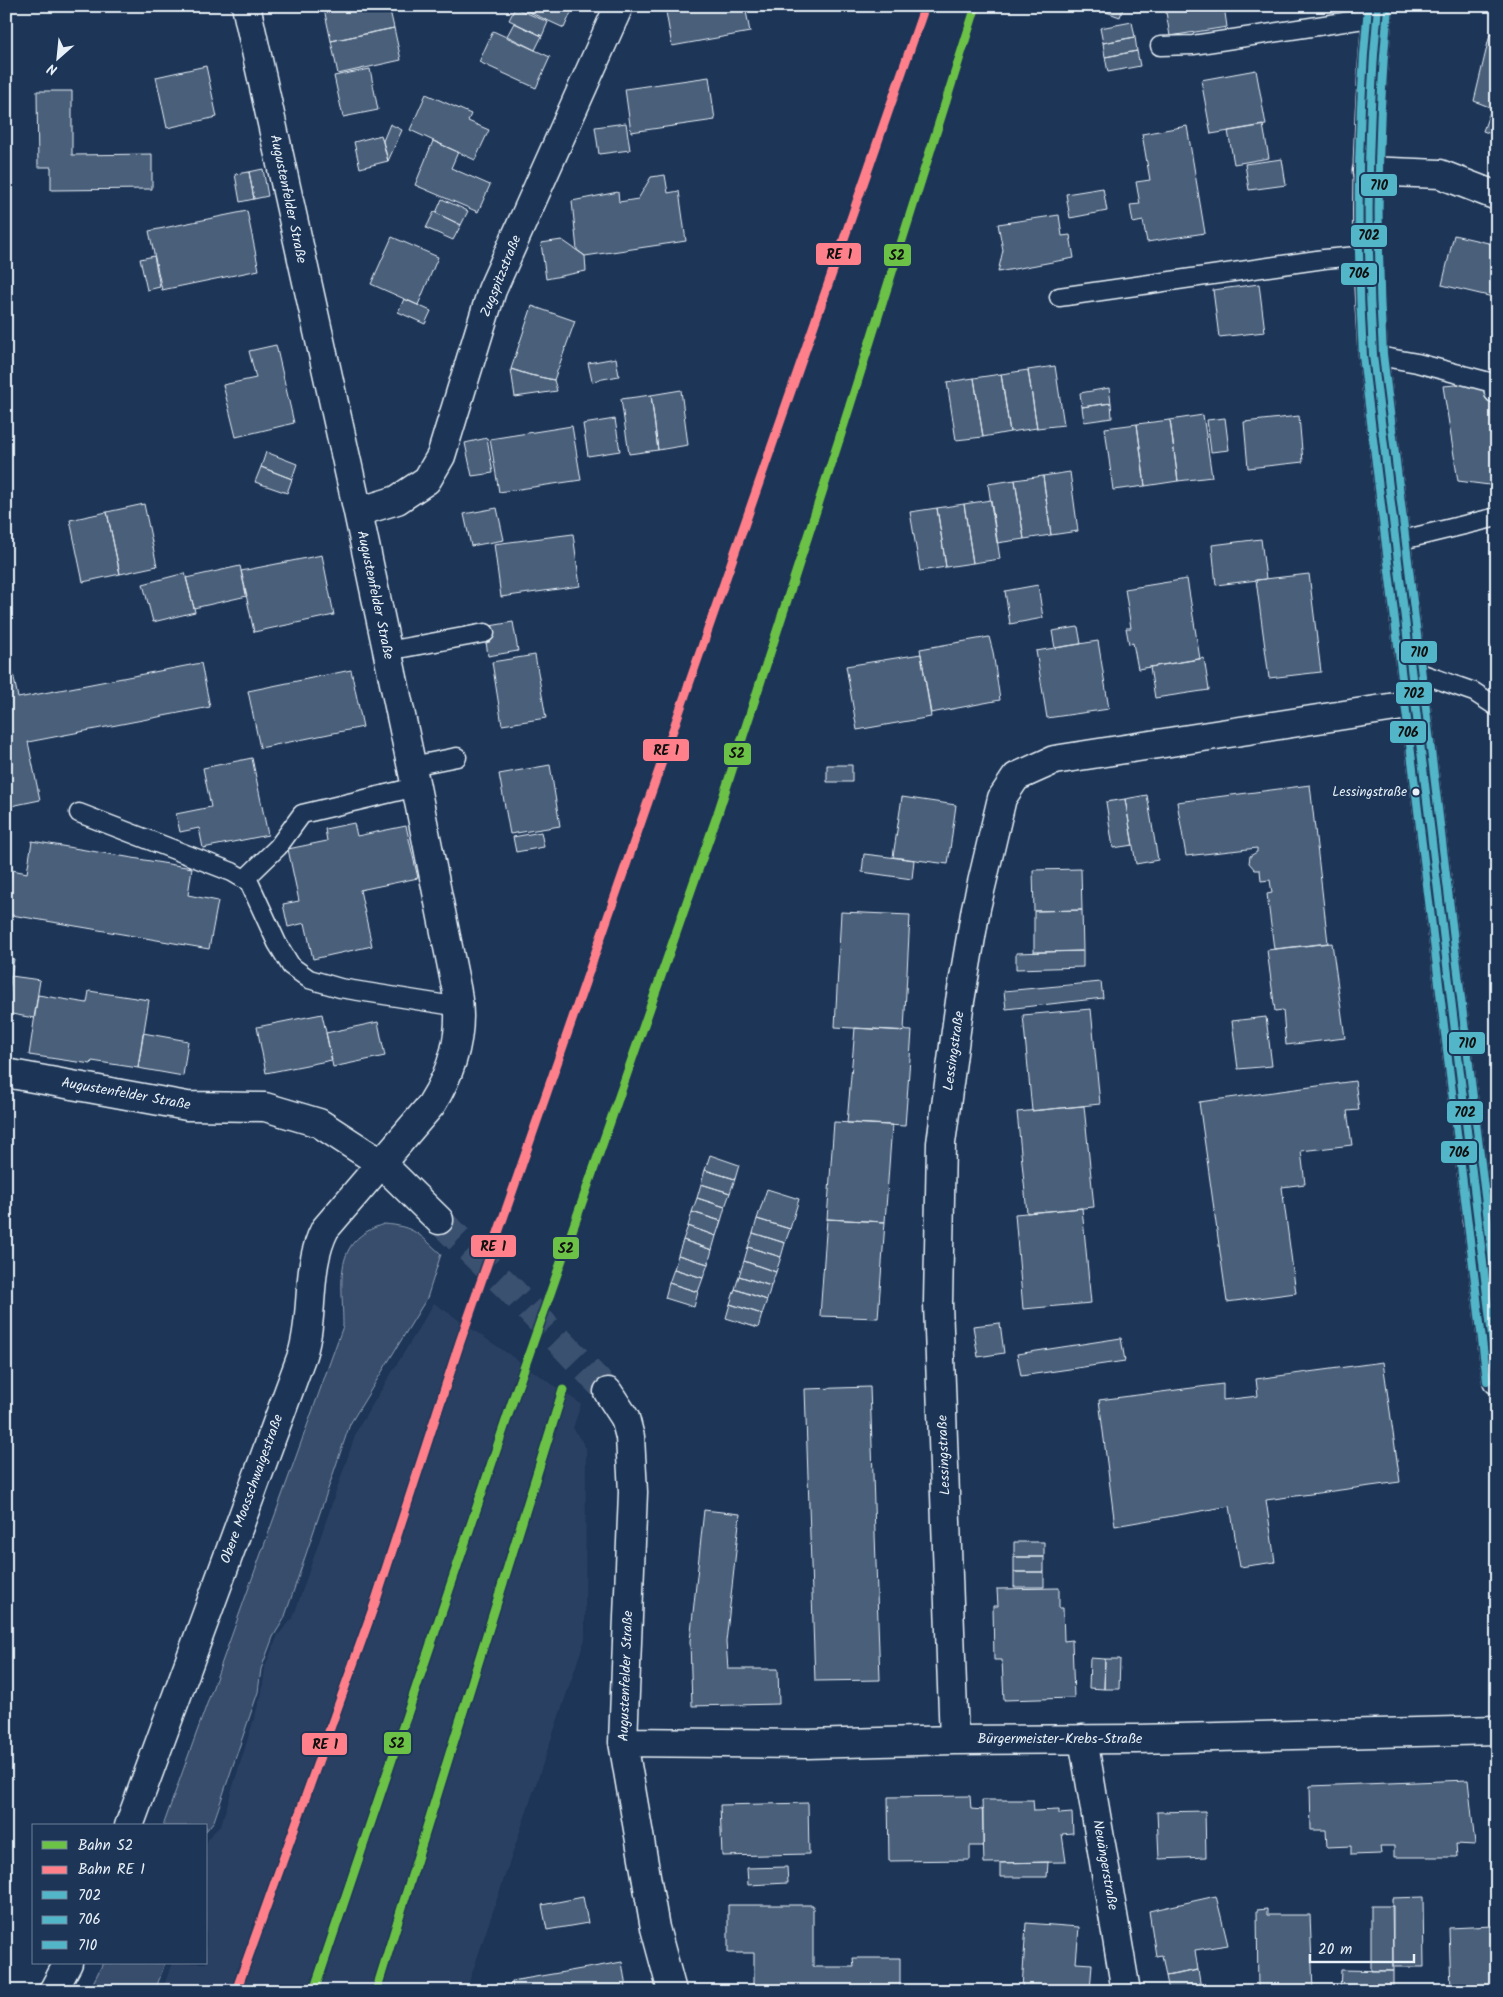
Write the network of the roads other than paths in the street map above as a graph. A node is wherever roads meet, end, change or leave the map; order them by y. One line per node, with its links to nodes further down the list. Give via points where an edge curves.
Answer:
1 (246, 6): 11 (street, Augustenfelder Straße)
2 (619, 6): 11 (street, Zugspitzstraße, via 492,290 441,456 427,480 420,485 397,500)
3 (1378, 12): 4 (lane, via 1193,45); 5 (street)
4 (1160, 46)
5 (1367, 170): 6 (street, via 1440,174); 7 (street)
6 (1497, 196)
7 (1368, 255): 8 (lane); 9 (street)
8 (1058, 297)
9 (1373, 355): 10 (lane, via 1417,362 1493,383); 13 (street)
10 (1494, 392)
11 (358, 512): 15 (street, Augustenfelder Straße)
12 (1497, 517): 13 (lane)
13 (1394, 542): 16 (street)
14 (485, 633): 15 (lane)
15 (387, 651): 20 (street, Augustenfelder Straße)
16 (1411, 670): 17 (street); 18 (lane, via 1474,692)
17 (1414, 704): 27 (street, via 1449,993); 32 (street, Lessingstraße, via 1054,760 1016,777 1002,798 976,908 941,1143 938,1303)
18 (1497, 707)
19 (457, 757): 20 (lane)
20 (414, 776): 22 (lane, via 302,814 278,847); 23 (street, Augustenfelder Straße)
21 (79, 813): 22 (lane)
22 (245, 879): 23 (lane, via 291,966 309,979 340,988)
23 (460, 1007): 25 (street, Augustenfelder Straße, via 458,1043 442,1088)
24 (6, 1073): 25 (street, Augustenfelder Straße, via 187,1106 265,1108 319,1123)
25 (382, 1164): 26 (street, Augustenfelder Straße); 34 (street, Obere Moosschwaigestraße, via 325,1229 320,1239 313,1268 302,1356)
26 (439, 1220)
27 (1487, 1220): 28 (street)
28 (1497, 1380)
29 (608, 1392): 33 (street, Augustenfelder Straße, via 625,1418 630,1436 633,1492)
30 (1497, 1730): 31 (street, Bürgermeister-Krebs-Straße)
31 (1083, 1739): 32 (street, Bürgermeister-Krebs-Straße); 38 (street, Neuängerstraße)
32 (954, 1740): 33 (street, Bürgermeister-Krebs-Straße, via 807,1744)
33 (623, 1742): 37 (street, Augustenfelder Straße, via 655,1928)
34 (130, 1824)
35 (67, 1964): 36 (street)
36 (53, 1991)
37 (672, 1991)
38 (1126, 1991)

